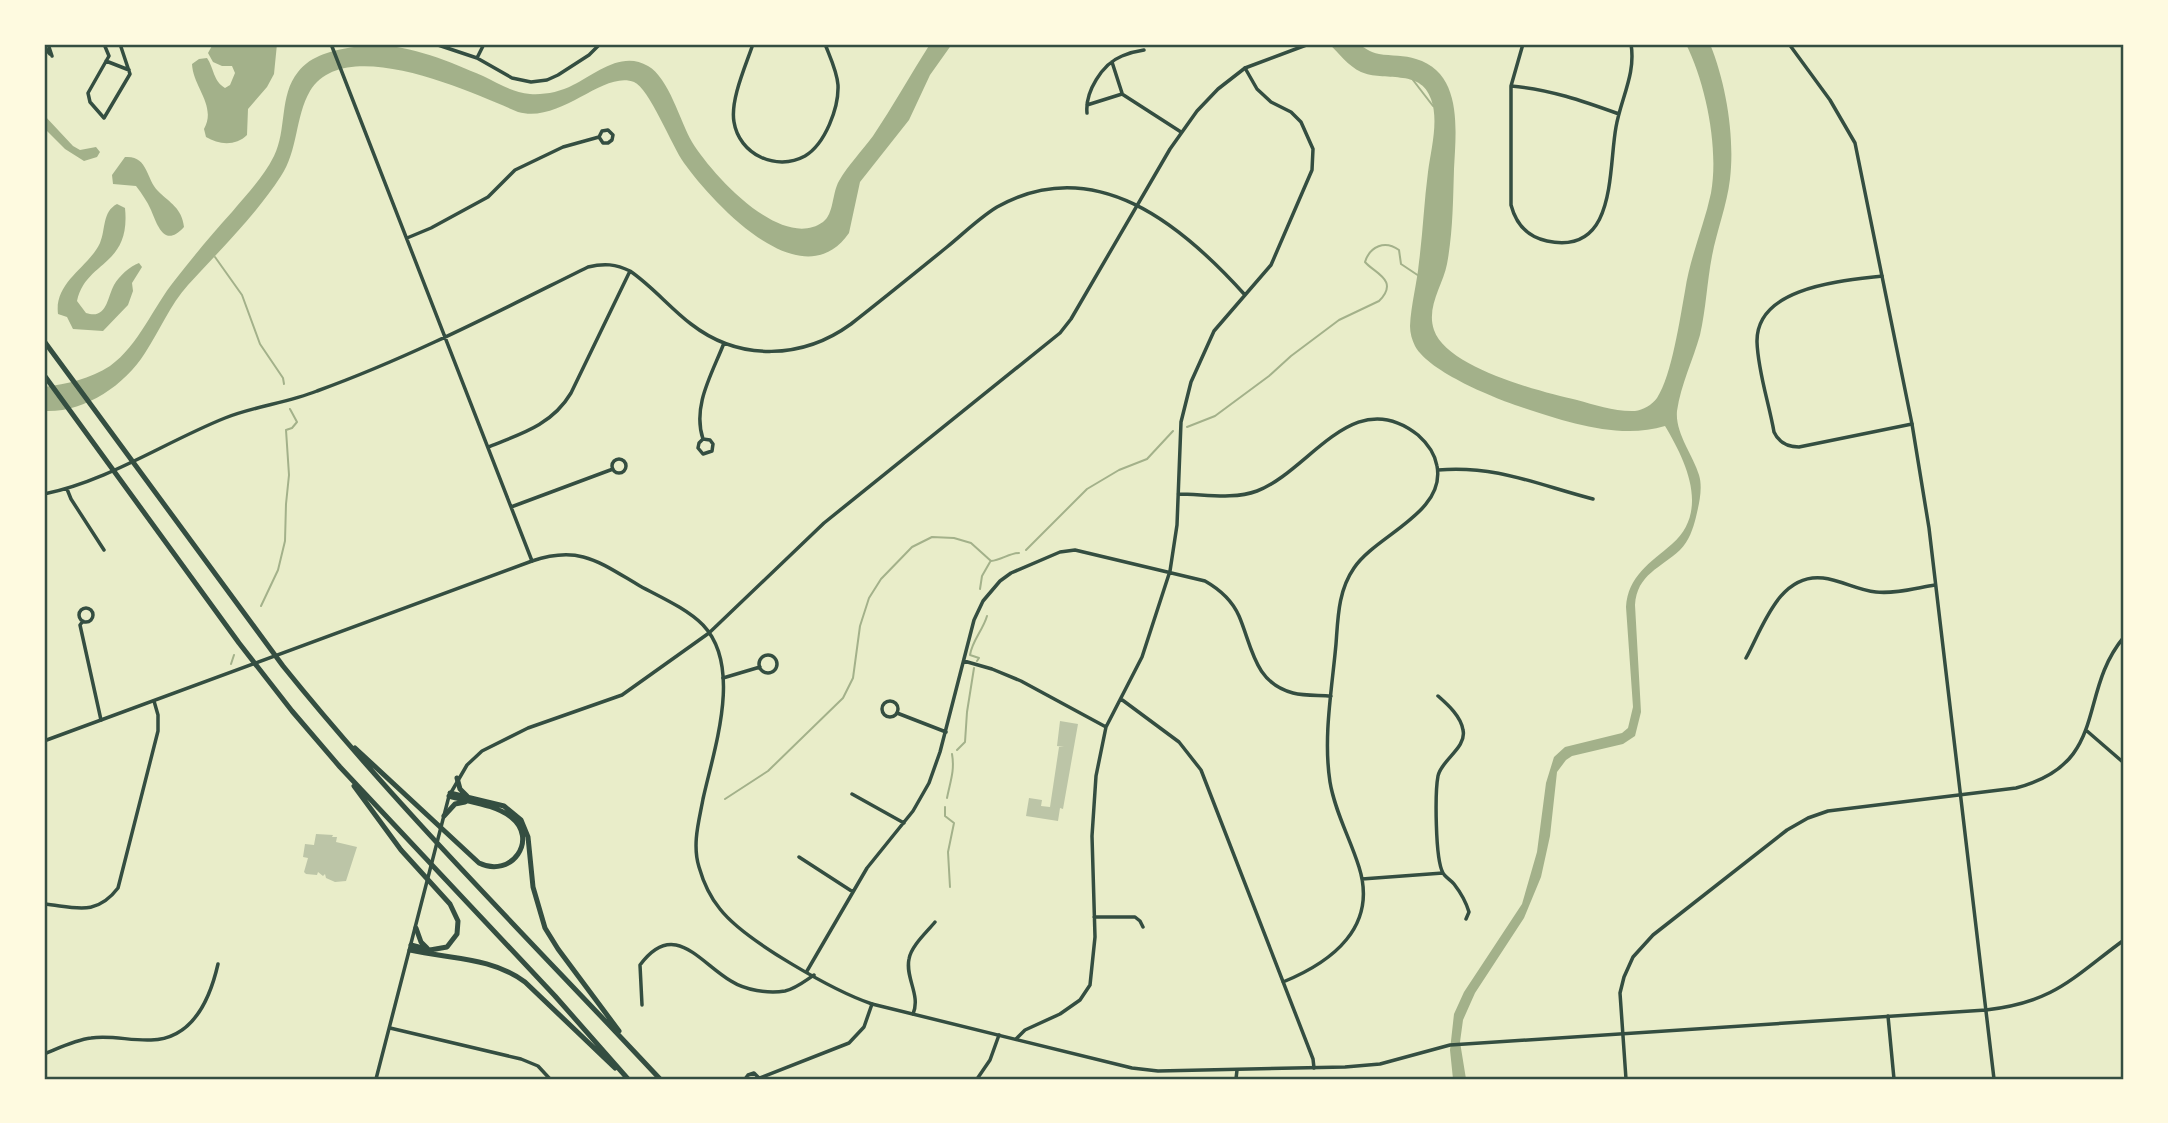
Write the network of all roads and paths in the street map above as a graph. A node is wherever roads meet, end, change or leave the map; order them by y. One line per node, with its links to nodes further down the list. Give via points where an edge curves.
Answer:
1 (48, 44): 14 (street, via 52,56)
2 (104, 44): 17 (street, via 109,55)
3 (120, 44): 20 (street)
4 (435, 44): 16 (street)
5 (484, 44): 16 (street)
6 (600, 44): 16 (street, via 558,75 537,82 512,78)
7 (753, 44): 8 (street, via 734,105 734,123 741,141 753,153 781,162 813,150 834,109 837,79)
8 (825, 44)
9 (1309, 44): 19 (street)
10 (1522, 44): 21 (street)
11 (1631, 44): 25 (street, via 1630,79)
12 (1788, 44): 31 (street, via 1855,143)
13 (332, 46): 29 (street)
14 (44, 47)
15 (1144, 50): 18 (street)
16 (477, 58)
17 (106, 61): 20 (street); 20 (street, via 88,93 104,118)
18 (1112, 62): 22 (street); 23 (street, via 1099,76)
19 (1245, 68): 26 (street, via 1218,89); 32 (street, via 1257,89 1301,122 1313,159 1309,181 1277,254)
20 (129, 71)
21 (1511, 86): 25 (street, via 1565,95); 25 (street, via 1511,205 1522,228 1544,241 1577,239 1602,218)
22 (1122, 94): 23 (street); 26 (street)
23 (1087, 105): 24 (street)
24 (1087, 113)
25 (1619, 114)
26 (1181, 132): 28 (street)
27 (599, 137): 29 (street, via 515,170 488,197)
28 (1137, 206): 32 (street, via 1191,240); 35 (street, via 1084,188 1027,194 990,212 828,339 776,352); 52 (street, via 1060,333 824,523)
29 (407, 237): 33 (street)
30 (630, 271): 33 (street, via 611,265 589,267); 35 (street, via 692,325); 39 (street, via 562,407 538,427)
31 (1882, 276): 37 (street); 37 (street, via 1805,290 1775,303 1765,314 1758,336 1764,380 1776,436 1792,447)
32 (1245, 295): 44 (street, via 1214,331 1191,382 1181,422)
33 (446, 338): 39 (street); 42 (street, via 314,393 225,417)
34 (44, 341): 67 (highway, via 283,666)
35 (724, 343): 38 (street, via 699,406)
36 (44, 375): 70 (highway, via 245,651)
37 (1912, 424): 50 (street)
38 (703, 439): 38 (street, via 698,448 709,453 713,443)
39 (488, 447): 46 (street)
40 (612, 468): 40 (street, via 622,472 626,463 615,460); 46 (street)
41 (1438, 470): 44 (street, via 1430,449 1416,433 1393,423 1369,420 1339,430 1257,491); 45 (street, via 1498,471); 58 (street, via 1428,503 1364,556 1347,580 1340,605)
42 (67, 489): 43 (street); 47 (street)
43 (44, 494)
44 (1178, 494): 49 (street)
45 (1593, 499)
46 (511, 507): 48 (street)
47 (104, 550)
48 (532, 561): 52 (street, via 564,553 590,559 684,611); 61 (street)
49 (1170, 571): 55 (street, via 1075,550 1022,567 1000,581 983,601); 58 (street, via 1205,581 1226,596 1238,614 1256,665 1271,682 1293,693); 60 (street, via 1142,657)
50 (1935, 585): 54 (street, via 1878,592 1825,578 1802,580 1779,598); 74 (street)
51 (82, 621): 63 (street)
52 (709, 633): 57 (street); 71 (street, via 622,695 528,728 482,751)
53 (2124, 637): 65 (street, via 2101,676)
54 (1746, 658)
55 (964, 661): 64 (street, via 1021,681); 66 (street)
56 (760, 667): 56 (street, via 771,673 777,661 764,656); 57 (street)
57 (723, 678): 92 (street, via 723,705 696,834 699,867 712,897 730,920)
58 (1331, 696): 80 (street, via 1330,782)
59 (1438, 696): 79 (street, via 1451,708 1464,734 1438,777 1438,845)
60 (1121, 699): 64 (street); 94 (street, via 1179,742 1201,769)
61 (153, 700): 63 (street); 82 (street, via 158,731 118,888 105,902 88,908)
62 (897, 713): 62 (street, via 892,701 882,706 887,717); 66 (street)
63 (101, 720): 68 (street)
64 (1106, 727): 83 (street, via 1093,810)
65 (2087, 731): 69 (street); 74 (street, via 2068,760 2041,780)
66 (946, 732): 77 (street, via 929,783)
67 (344, 740): 75 (highway, via 472,858 492,867 509,864 522,842 515,821); 104 (highway, via 436,844)
68 (44, 741)
69 (2124, 763)
70 (340, 767): 90 (highway, via 401,850 453,909 458,927 455,939 447,947); 110 (highway)
71 (457, 778): 72 (street); 75 (highway, via 461,792)
72 (449, 794): 75 (highway); 76 (street)
73 (852, 794): 77 (street)
74 (1961, 795): 97 (street); 101 (street, via 1828,811 1787,830 1639,948 1622,986)
75 (471, 800): 76 (highway, via 455,804); 104 (highway, via 504,806 522,820 544,928)
76 (444, 817): 87 (street)
77 (904, 823): 81 (street, via 872,860)
78 (799, 857): 81 (street)
79 (1443, 873): 80 (street); 84 (street, via 1463,896 1469,912)
80 (1362, 879): 94 (street, via 1361,909 1348,937 1321,964)
81 (853, 892): 92 (street)
82 (44, 904)
83 (1094, 917): 86 (street, via 1135,917); 103 (street, via 1092,975 1086,993 1070,1008)
84 (1466, 919)
85 (935, 922): 98 (street, via 909,956 916,1004)
86 (1143, 927)
87 (416, 928): 89 (street); 90 (highway)
88 (2124, 940): 97 (street, via 2056,991 2023,1004)
89 (410, 948): 90 (highway); 100 (street); 110 (highway, via 512,973)
90 (430, 950)
91 (218, 964): 105 (street, via 207,1001 177,1033 151,1040 92,1038)
92 (807, 971): 93 (street)
93 (814, 975): 95 (street); 96 (street, via 786,990 746,988 685,946 666,946 640,965)
94 (1283, 982): 106 (street)
95 (872, 1004): 98 (street); 113 (street, via 864,1027 849,1043)
96 (642, 1005)
97 (1986, 1010): 99 (street); 118 (street)
98 (913, 1014): 102 (street)
99 (1888, 1016): 101 (street); 117 (street)
100 (390, 1028): 108 (street); 109 (street, via 521,1059 538,1066)
101 (1623, 1034): 106 (street, via 1463,1044 1380,1063); 116 (street)
102 (999, 1035): 103 (street); 114 (street)
103 (1016, 1039): 107 (street, via 1147,1070)
104 (628, 1045): 111 (highway)
105 (44, 1054)
106 (1314, 1068): 107 (street)
107 (1237, 1070): 115 (street)
108 (376, 1079)
109 (550, 1079)
110 (628, 1079)
111 (660, 1079)
112 (746, 1079): 113 (street, via 754,1073)
113 (760, 1079)
114 (977, 1079)
115 (1236, 1079)
116 (1626, 1079)
117 (1894, 1079)
118 (1994, 1079)

